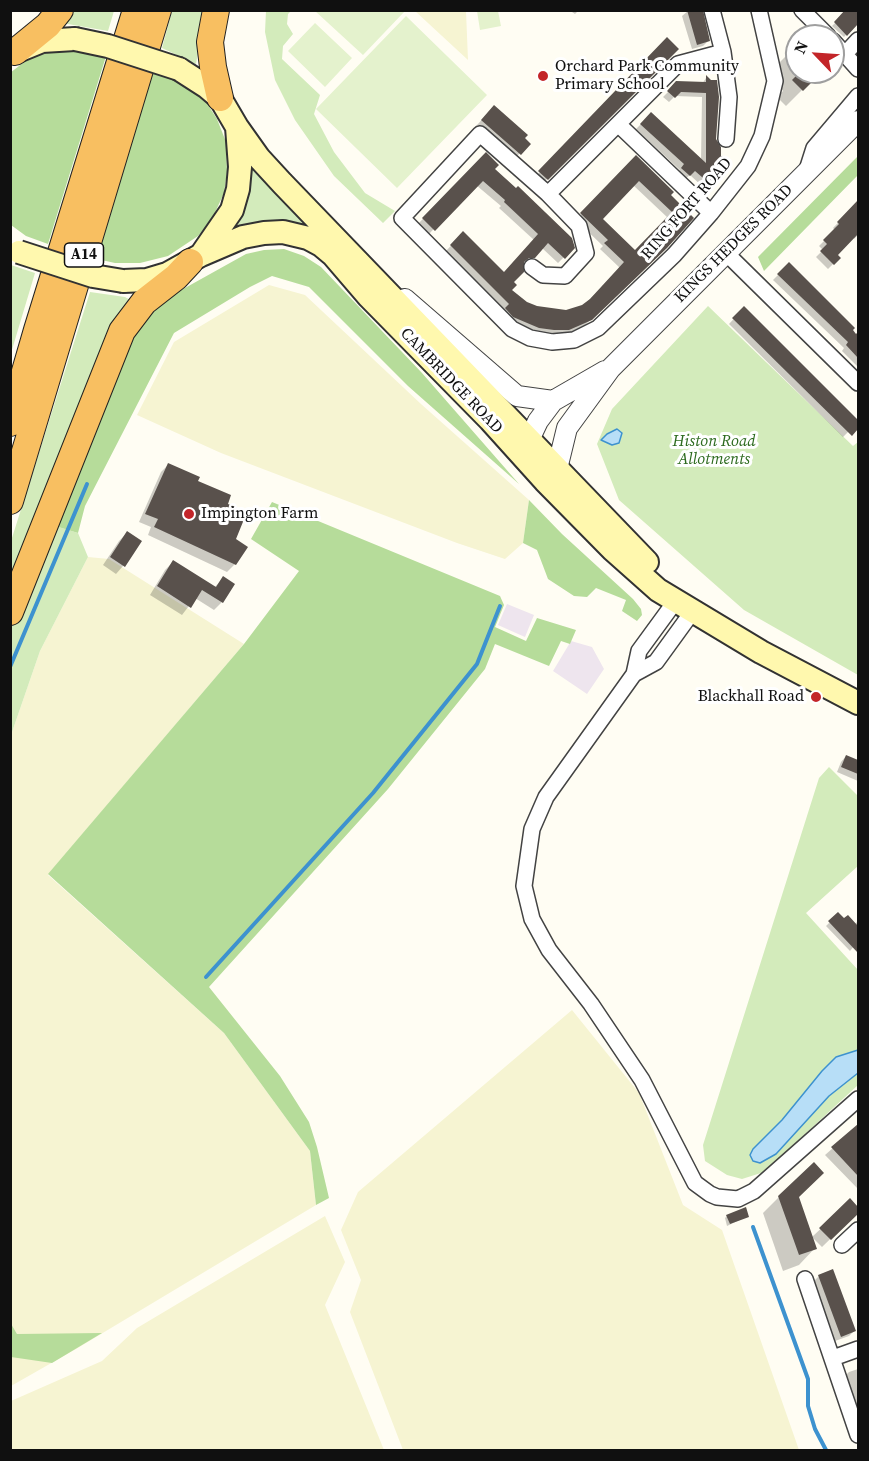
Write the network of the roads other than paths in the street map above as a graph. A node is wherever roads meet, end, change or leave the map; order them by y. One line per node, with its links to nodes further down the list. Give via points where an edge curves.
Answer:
1 (60, 10): 11 (highway)
2 (135, 10): 31 (highway, A14)
3 (158, 10): 35 (highway, A14)
4 (216, 10): 15 (highway, via 210,42)
5 (712, 10): 10 (street)
6 (759, 10): 22 (street, RING FORT ROAD, via 776,81 762,136 748,166)
7 (802, 10): 8 (street)
8 (816, 24)
9 (858, 40): 12 (street)
10 (723, 52): 17 (street, via 678,64); 19 (street, via 729,97)
11 (13, 53): 15 (main road, bridge, via 42,41 75,39 108,46 179,69)
12 (846, 54): 13 (street)
13 (858, 69)
14 (858, 96): 20 (street, via 814,148)
15 (220, 98): 18 (main road, CAMBRIDGE ROAD)
16 (858, 121): 20 (street, KINGS HEDGES ROAD)
17 (619, 125): 21 (street); 22 (street)
18 (237, 127): 25 (main road, via 240,167 232,210); 27 (main road, CAMBRIDGE ROAD, via 259,158)
19 (726, 139)
20 (806, 173): 24 (street, KINGS HEDGES ROAD)
21 (549, 194): 22 (street, RING FORT ROAD, via 480,134 402,218 512,329 552,342 574,340 598,328 674,255); 26 (street, via 579,226 585,253 565,276 543,275)
22 (711, 213)
23 (15, 249): 25 (main road, CAMBRIDGE ROAD, bridge, via 93,276 123,281 167,274)
24 (726, 254): 28 (street, KINGS HEDGES ROAD); 29 (street)
25 (196, 259): 33 (main road, CAMBRIDGE ROAD, via 243,237 264,233 283,232 321,245 377,305); 37 (highway, via 144,302 122,332)
26 (532, 267)
27 (369, 272): 30 (street, CAMBRIDGE ROAD, via 418,309 517,396); 33 (main road, CAMBRIDGE ROAD)
28 (609, 369): 30 (street, KINGS HEDGES ROAD); 32 (street, KINGS HEDGES ROAD)
29 (858, 383)
30 (553, 401): 33 (street, KINGS HEDGES ROAD)
31 (10, 423)
32 (567, 428): 33 (street); 34 (street, KINGS HEDGES ROAD)
33 (519, 441): 34 (main road, CAMBRIDGE ROAD)
34 (551, 475): 36 (main road, CAMBRIDGE ROAD, via 613,550 658,590)
35 (10, 501)
36 (685, 605): 38 (main road, CAMBRIDGE ROAD, via 761,652); 39 (street, via 639,651 634,674 546,797 532,829 524,886 532,919 549,950 642,1080 696,1183 717,1197 738,1199 754,1191)
37 (10, 612)
38 (858, 703)
39 (858, 1099)
40 (858, 1230): 41 (street)
41 (842, 1245)
42 (805, 1279): 44 (street)
43 (858, 1349): 44 (street)
44 (833, 1358): 45 (street)
45 (858, 1435)

